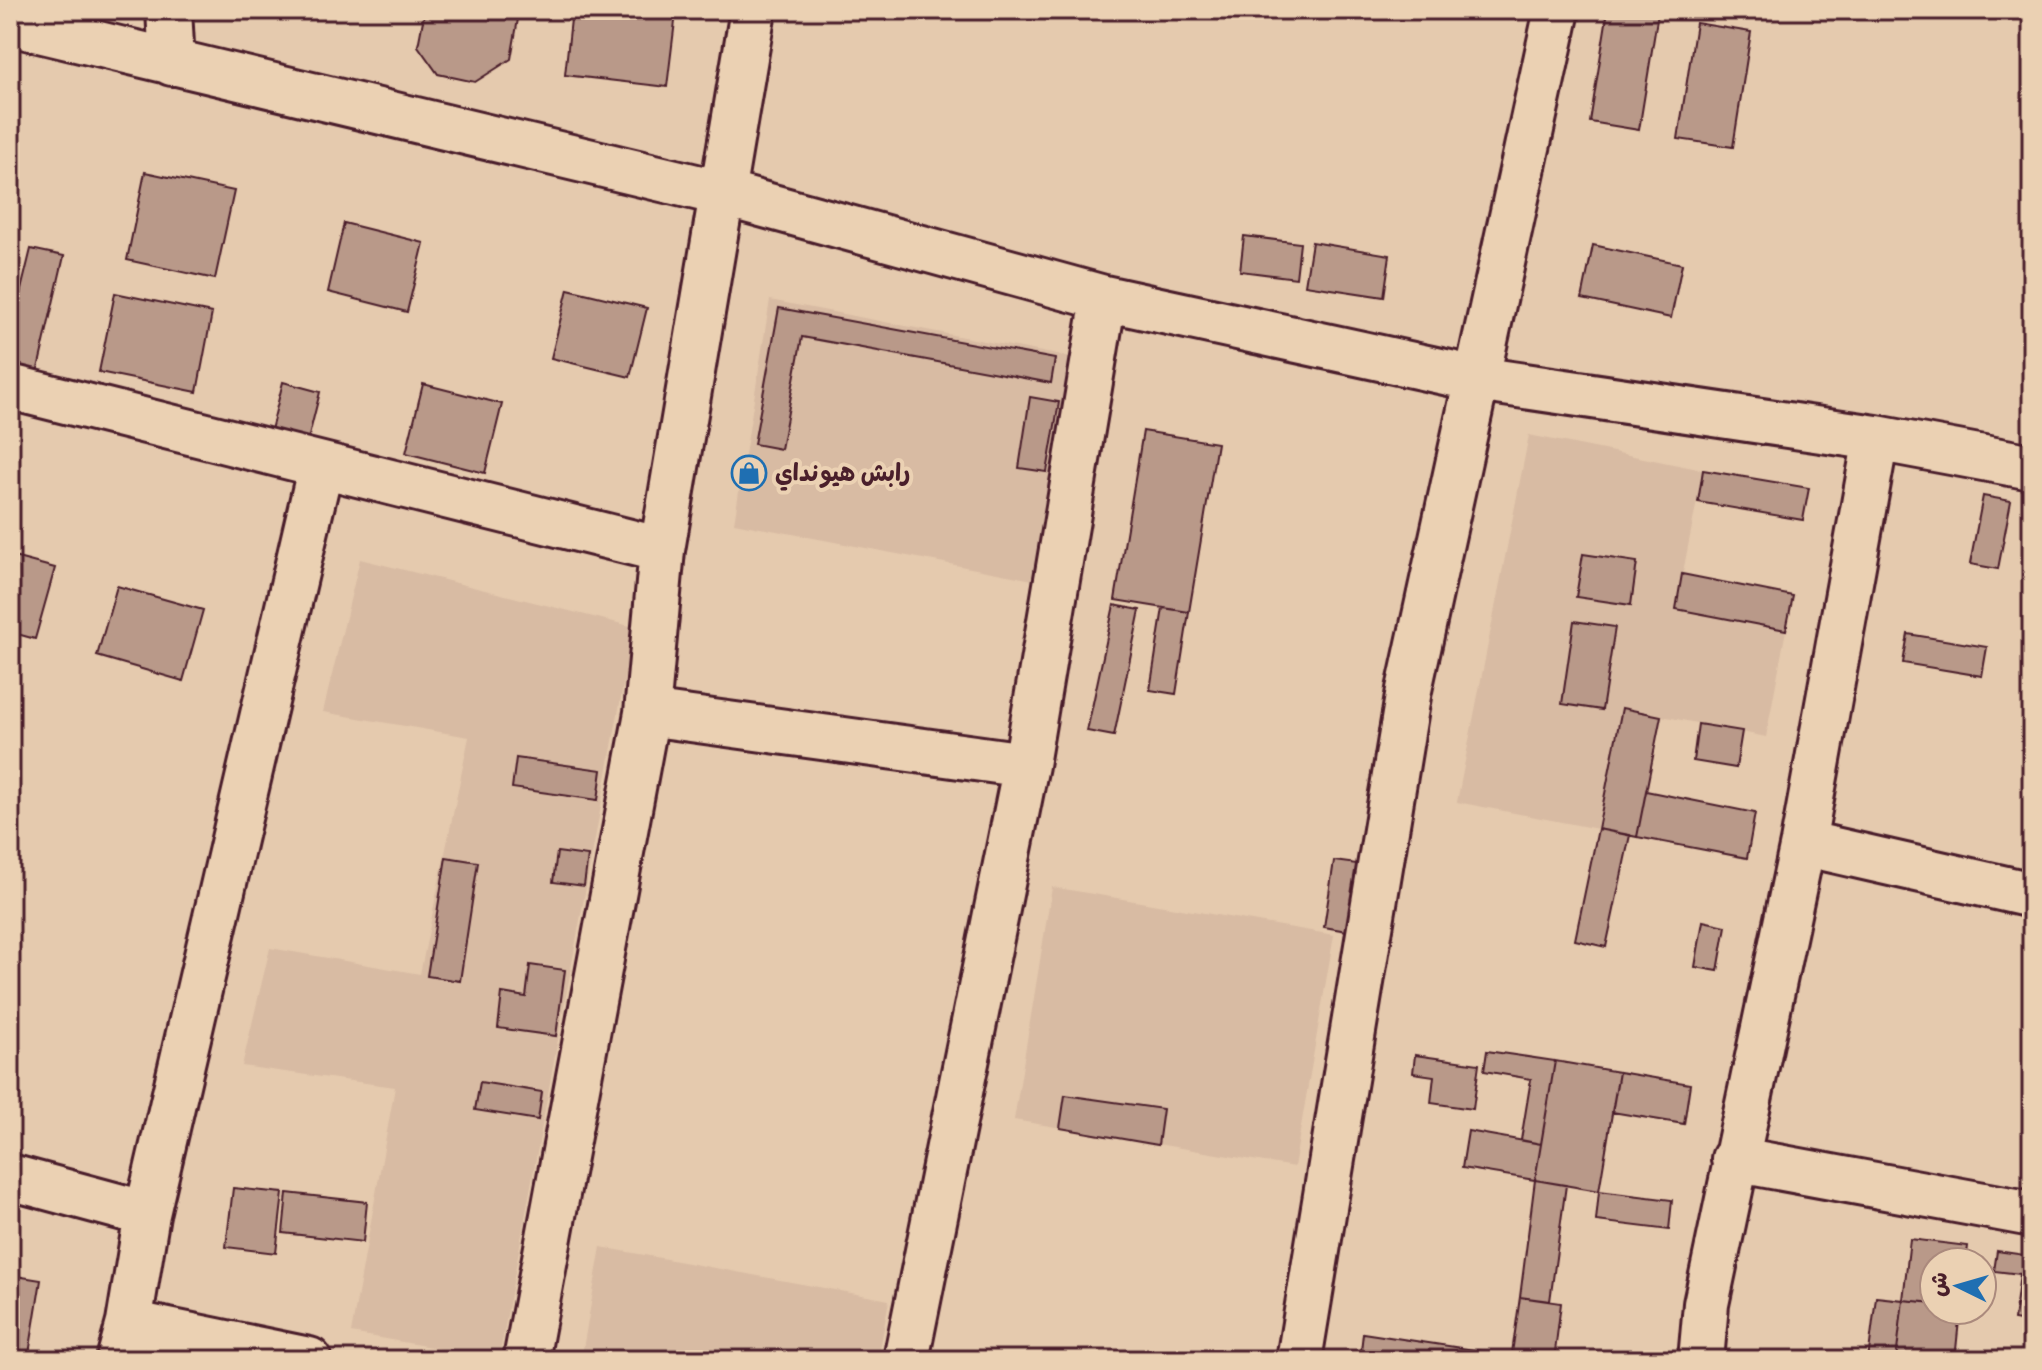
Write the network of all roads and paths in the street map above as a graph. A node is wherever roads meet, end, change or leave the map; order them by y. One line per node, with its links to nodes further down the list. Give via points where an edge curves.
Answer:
1 (169, 10): 5 (street)
2 (753, 10): 6 (street)
3 (1557, 10): 8 (street)
4 (10, 23): 5 (street)
5 (172, 63): 6 (street)
6 (721, 193): 7 (street); 13 (street)
7 (1104, 298): 8 (street); 15 (street)
8 (1477, 379): 10 (street); 26 (street, via 1409,690)
9 (10, 387): 11 (street)
10 (1876, 438): 12 (street); 16 (street)
11 (321, 465): 13 (street); 20 (street)
12 (2032, 467)
13 (662, 550): 14 (street)
14 (647, 713): 15 (street); 24 (street)
15 (1026, 765): 25 (street)
16 (1803, 843): 17 (street); 18 (street)
17 (2032, 895)
18 (1734, 1159): 21 (street); 27 (street, via 1706,1304)
19 (10, 1177): 20 (street)
20 (147, 1214): 22 (street)
21 (2032, 1214)
22 (124, 1342): 23 (street)
23 (309, 1360)
24 (526, 1360)
25 (906, 1360)
26 (1299, 1360)
27 (1701, 1360)

